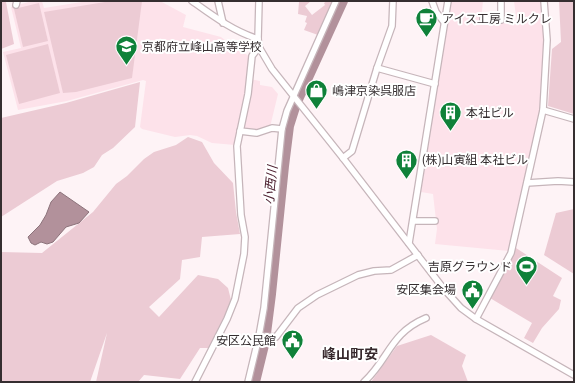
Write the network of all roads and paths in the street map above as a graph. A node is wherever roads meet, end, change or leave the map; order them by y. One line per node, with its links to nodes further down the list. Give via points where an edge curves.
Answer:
1 (192, 1): 12 (street)
2 (218, 1): 12 (street)
3 (259, 1): 13 (street)
4 (336, 1): 17 (street)
5 (393, 1): 15 (street, via 392,26)
6 (432, 1): 11 (street)
7 (448, 1): 11 (street)
8 (501, 1): 10 (street, via 501,20)
9 (544, 1): 18 (street, via 547,40)
10 (482, 19)
11 (444, 22): 16 (street)
12 (223, 23): 13 (street, via 244,35)
13 (258, 39): 14 (street)
14 (259, 47): 17 (street, via 272,69); 21 (street, via 252,56 248,94)
15 (377, 68): 16 (street); 22 (street, via 352,151)
16 (435, 84): 25 (street)
17 (293, 94): 20 (street); 22 (street)
18 (543, 110): 19 (street); 24 (street)
19 (574, 119)
20 (282, 129): 21 (street, via 272,128 257,133); 31 (street)
21 (240, 130): 33 (street, via 237,153 245,237 244,254 235,299 218,339)
22 (343, 158): 27 (street)
23 (574, 182): 24 (street)
24 (527, 183): 30 (street, via 511,252)
25 (413, 221): 26 (street); 27 (street)
26 (435, 221)
27 (409, 243): 28 (street)
28 (418, 255): 30 (street, via 461,308); 31 (street, via 391,270 364,273 342,282 298,308 276,337)
29 (426, 318): 35 (street, via 409,326 400,334)
30 (476, 319): 32 (street)
31 (260, 336): 34 (street)
32 (574, 375)
33 (195, 382)
34 (248, 382)
35 (364, 382)

